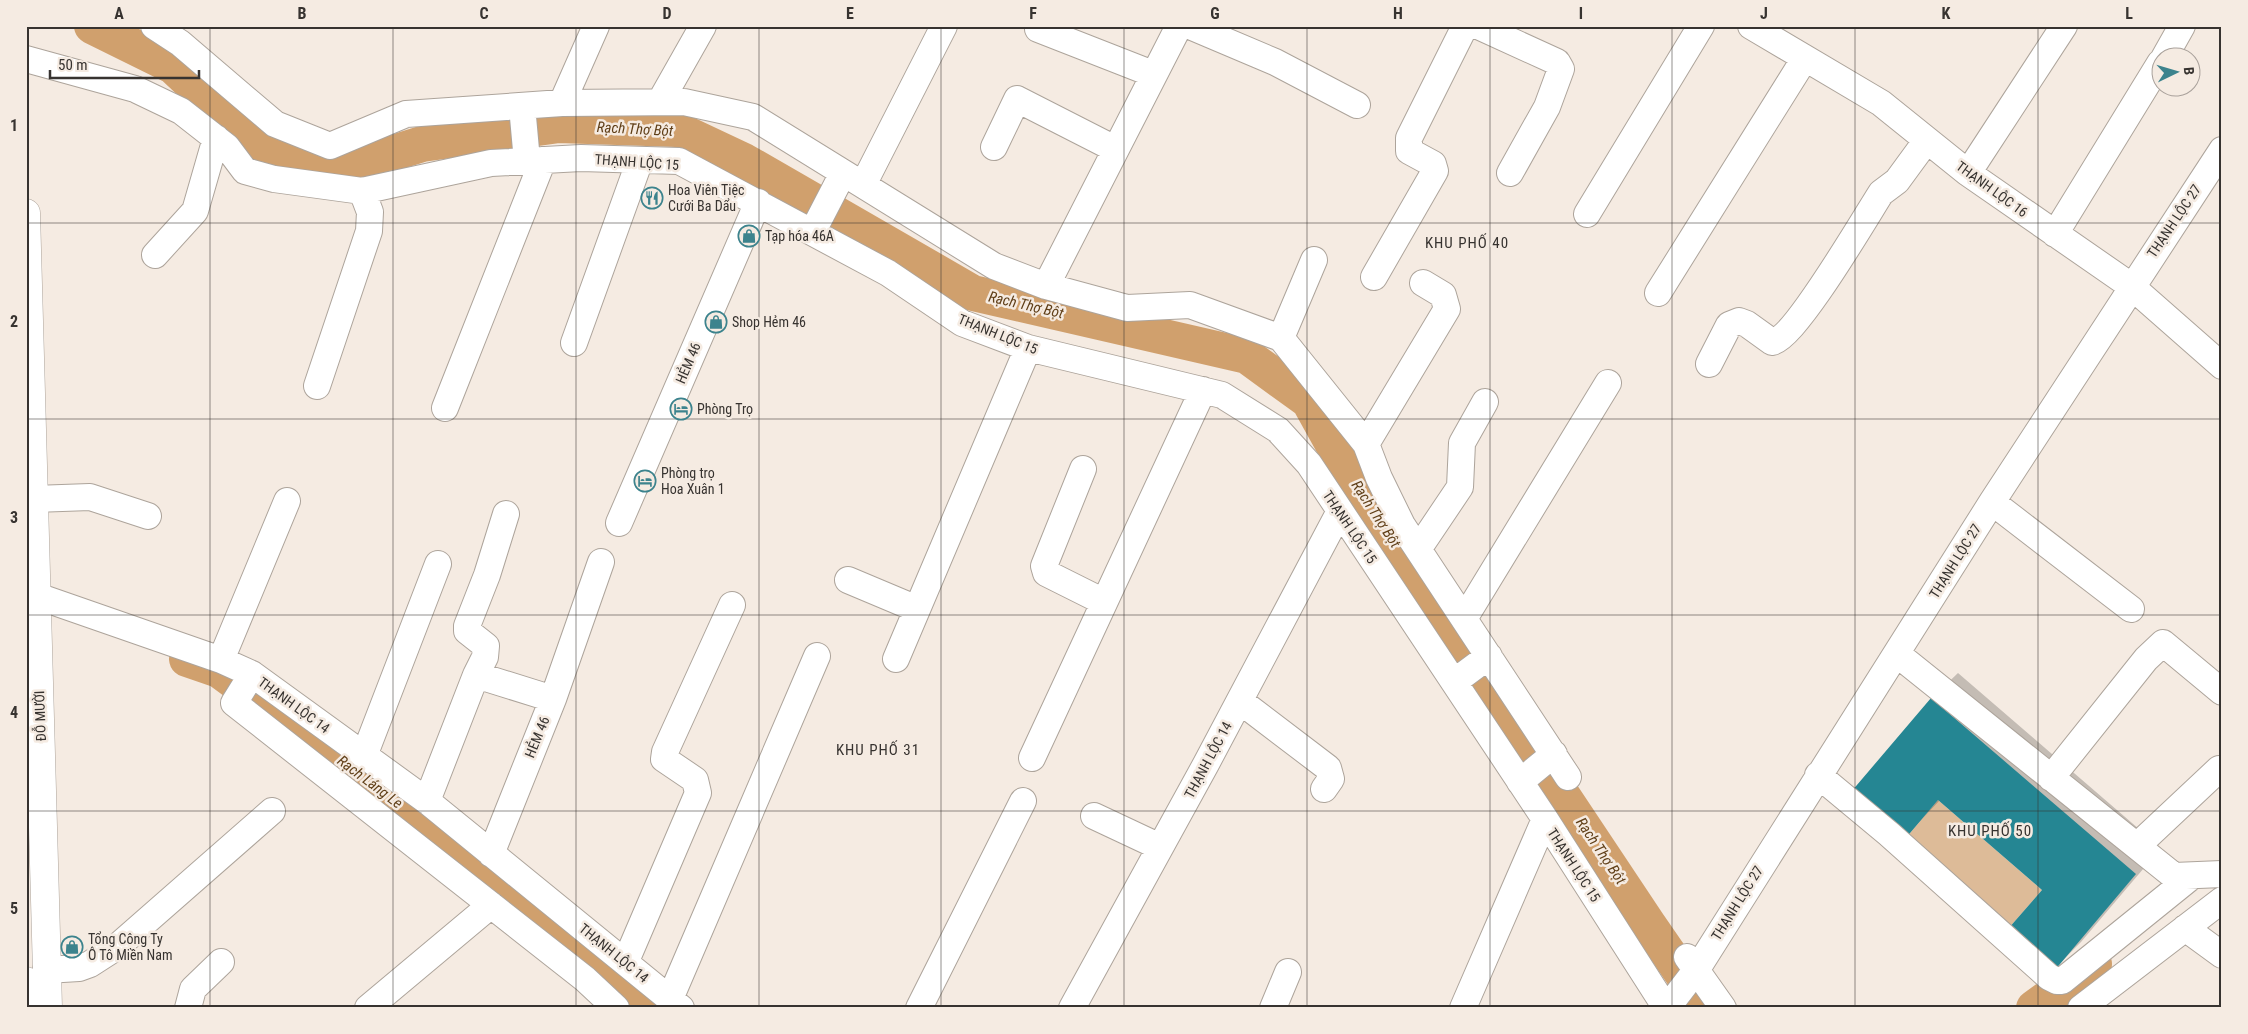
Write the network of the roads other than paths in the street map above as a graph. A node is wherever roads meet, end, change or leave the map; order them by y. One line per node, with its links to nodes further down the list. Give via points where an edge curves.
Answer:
1 (154, 26): 22 (street, via 180,43 274,124 330,146 406,114)
2 (596, 26): 20 (street)
3 (703, 26): 19 (street)
4 (944, 26): 32 (street)
5 (1179, 26): 17 (street)
6 (1190, 26): 21 (street, via 1275,62)
7 (1465, 26): 41 (street, via 1409,138 1409,151 1433,164 1435,171)
8 (1478, 26): 30 (street, via 1557,62 1562,69 1547,107)
9 (1701, 26): 36 (street)
10 (1752, 26): 15 (street, THẠNH LỘC 16)
11 (2064, 26): 31 (street)
12 (2182, 26): 14 (street)
13 (1038, 29): 17 (street)
14 (2170, 48)
15 (1805, 58): 24 (street, THẠNH LỘC 16, via 1881,103); 45 (street)
16 (26, 59): 23 (street, THẠNH LỘC 15, via 135,89 181,112)
17 (1153, 74): 26 (street)
18 (2150, 79): 38 (street)
19 (660, 102): 20 (street); 32 (street, via 684,102 753,117)
20 (562, 103): 22 (street)
21 (1357, 105)
22 (522, 106): 29 (street)
23 (216, 138): 33 (street, THẠNH LỘC 15, via 227,146 245,171 274,179); 39 (street, via 195,211)
24 (1927, 140): 31 (street, THẠNH LỘC 16); 49 (street, via 1897,181 1881,193 1809,305 1786,333 1772,342 1747,324 1739,321 1729,325)
25 (994, 146): 26 (street, via 1017,99)
26 (1115, 149): 43 (street)
27 (2222, 150): 44 (street, THẠNH LỘC 27)
28 (640, 160): 29 (street, THẠNH LỘC 15, via 582,158); 34 (street, THẠNH LỘC 15, via 679,161); 47 (street)
29 (535, 161): 33 (street, THẠNH LỘC 15, via 491,163); 55 (street)
30 (1510, 173)
31 (1968, 173): 38 (street, THẠNH LỘC 16)
32 (853, 179): 37 (street); 43 (street, via 994,266)
33 (362, 191): 52 (street, via 370,212 369,231)
34 (758, 202): 37 (street, THẠNH LỘC 15); 64 (street, HẺM 46)
35 (26, 213): 58 (highway, ĐỖ MƯỜI)
36 (1587, 214)
37 (813, 231): 48 (street, THẠNH LỘC 15, via 888,272 962,323)
38 (2055, 234): 44 (street, THẠNH LỘC 16)
39 (155, 255)
40 (1314, 260): 46 (street)
41 (1374, 277)
42 (1423, 283): 56 (street, via 1443,295 1447,309)
43 (1046, 286): 46 (street, via 1127,308 1190,305)
44 (2131, 286): 50 (street, THẠNH LỘC 16); 60 (street, THẠNH LỘC 27)
45 (1658, 294)
46 (1281, 338): 56 (street)
47 (574, 343)
48 (1028, 348): 53 (street, THẠNH LỘC 15); 72 (street)
49 (1709, 364)
50 (2222, 366)
51 (1608, 383): 74 (street)
52 (317, 386)
53 (1203, 390): 61 (street, THẠNH LỘC 15, via 1222,394 1278,430 1308,464); 70 (street)
54 (1486, 402): 65 (street, via 1462,443 1460,487)
55 (445, 408)
56 (1366, 444): 65 (street, via 1402,524)
57 (1083, 469): 70 (street, via 1044,566 1046,573)
58 (34, 499): 63 (street, via 90,497); 69 (highway, ĐỖ MƯỜI)
59 (287, 501): 79 (street)
60 (1992, 502): 73 (street); 75 (street, THẠNH LỘC 27)
61 (1340, 511): 82 (street, THẠNH LỘC 15); 85 (street, THẠNH LỘC 14)
62 (506, 514): 81 (street, via 467,626 467,631 486,646 485,657)
63 (148, 516)
64 (619, 523)
65 (1419, 548): 74 (street)
66 (601, 562): 84 (street, HẺM 46)
67 (438, 564): 87 (street)
68 (848, 580): 72 (street)
69 (36, 596): 79 (street, THẠNH LỘC 14); 113 (highway, ĐỖ MƯỜI)
70 (1104, 602): 88 (street)
71 (732, 605): 109 (street, via 665,752 664,759 695,780 698,793)
72 (917, 609): 78 (street)
73 (2131, 609)
74 (1464, 619): 77 (street)
75 (1896, 654): 90 (street, THẠNH LỘC 27); 92 (street)
76 (817, 656): 114 (street)
77 (1489, 656): 82 (street); 86 (street)
78 (896, 659)
79 (222, 660): 80 (street, THẠNH LỘC 14)
80 (252, 674): 87 (street, THẠNH LỘC 14); 106 (street, via 234,703)
81 (476, 675): 84 (street); 95 (street)
82 (1454, 682): 93 (street, THẠNH LỘC 15)
83 (2222, 692): 92 (street, via 2163,643 2146,659)
84 (553, 698): 102 (street, HẺM 46)
85 (1240, 701): 94 (street, via 1328,768 1332,779); 101 (street, THẠNH LỘC 14)
86 (1554, 754): 91 (street); 93 (street)
87 (364, 756): 95 (street, THẠNH LỘC 14)
88 (1032, 758)
89 (2219, 769): 100 (street)
90 (1818, 775): 104 (street, via 2057,981 2062,981); 111 (street, THẠNH LỘC 27)
91 (1568, 776)
92 (2051, 778): 100 (street)
93 (1520, 782): 99 (street, THẠNH LỘC 15)
94 (1324, 789)
95 (427, 801): 102 (street, THẠNH LỘC 14)
96 (1023, 801): 121 (street)
97 (272, 811): 113 (street, via 118,946 90,964)
98 (1094, 816): 101 (street)
99 (1545, 819): 115 (street, THẠNH LỘC 15); 124 (street)
100 (2137, 846): 104 (street, via 2174,876)
101 (1160, 847): 122 (street, THẠNH LỘC 14)
102 (491, 854): 109 (street, THẠNH LỘC 14)
103 (2222, 874): 104 (street)
104 (2192, 876)
105 (2222, 900): 107 (street)
106 (491, 905): 119 (street); 120 (street, via 585,978)
107 (2185, 928): 108 (street); 126 (street)
108 (2222, 955)
109 (626, 961): 114 (street, THẠNH LỘC 14)
110 (221, 962): 118 (street, via 192,989)
111 (1692, 967): 115 (street, THẠNH LỘC 27); 125 (street)
112 (1288, 972): 123 (street)
113 (36, 976): 116 (highway, ĐỖ MƯỜI); 117 (highway, ĐỖ MƯỜI)
114 (676, 1003)
115 (1670, 1004)
116 (27, 1008)
117 (48, 1008)
118 (188, 1008)
119 (368, 1008)
120 (616, 1008)
121 (919, 1008)
122 (1072, 1008)
123 (1273, 1008)
124 (1464, 1008)
125 (1723, 1008)
126 (2081, 1008)

